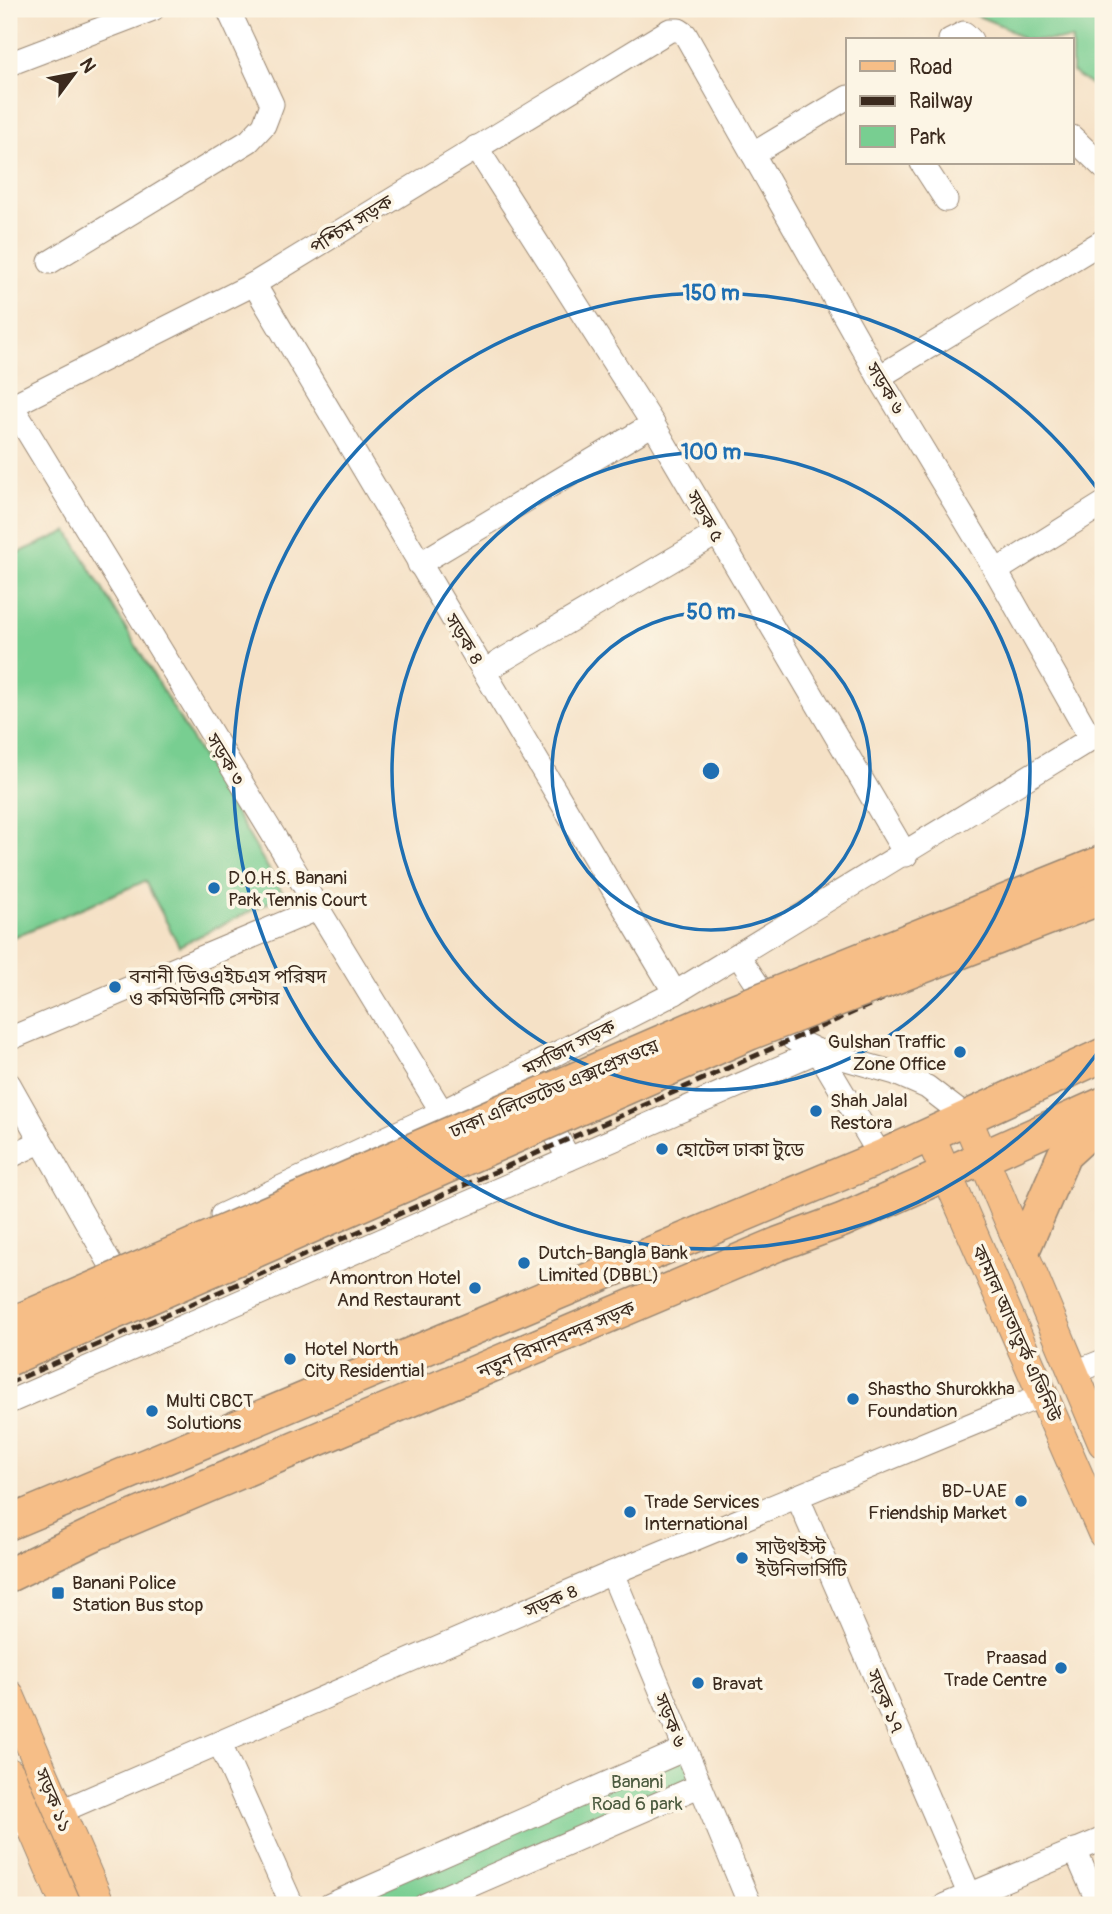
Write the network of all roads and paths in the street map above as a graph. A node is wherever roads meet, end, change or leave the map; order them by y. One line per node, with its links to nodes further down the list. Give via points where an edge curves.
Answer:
1 (153, 9): 6 (street)
2 (228, 9): 15 (street, via 272,104 264,125 249,141)
3 (685, 34): 9 (street, পশ্চিম সড়ক, via 670,30); 10 (street, সড়ক ৬)
4 (954, 38): 5 (street, via 964,33)
5 (969, 38)
6 (9, 64)
7 (846, 98): 10 (street)
8 (1074, 139): 12 (street)
9 (476, 147): 16 (street, পশ্চিম সড়ক); 19 (street, সড়ক ৫)
10 (753, 154): 17 (street, সড়ক ৬)
11 (923, 164): 13 (street)
12 (1103, 167)
13 (946, 200)
14 (1103, 241): 17 (street)
15 (50, 262)
16 (254, 284): 18 (street, পশ্চিম সড়ক); 22 (street, সড়ক ৪)
17 (879, 377): 23 (street, সড়ক ৬)
18 (10, 406): 29 (street, সড়ক ৩)
19 (653, 424): 21 (street, সড়ক ৫); 22 (street)
20 (1103, 504): 23 (street)
21 (716, 534): 24 (street); 26 (street, সড়ক ৫)
22 (419, 564): 24 (street, সড়ক ৪)
23 (996, 571): 25 (street, সড়ক ৬)
24 (484, 671): 31 (street, সড়ক ৪)
25 (1097, 735): 26 (street, মসজিদ সড়ক)
26 (906, 855): 30 (street, মসজিদ সড়ক)
27 (1103, 862): 51 (highway, ঢাকা এলিভেটেড এক্সপ্রেসওয়ে, bridge, via 728,1013)
28 (1103, 898): 52 (highway, ঢাকা এলিভেটেড এক্সপ্রেসওয়ে, bridge, via 750,1033)
29 (317, 909): 32 (street); 37 (street, সড়ক ৩)
30 (738, 956): 31 (street, মসজিদ সড়ক); 33 (street, via 793,1039)
31 (675, 993): 37 (street, মসজিদ সড়ক)
32 (9, 1039)
33 (818, 1051): 39 (street, via 927,1087); 44 (street); 46 (street)
34 (1103, 1055): 39 (highway)
35 (9, 1084): 42 (street)
36 (1103, 1104): 45 (highway, নতুন বিমানবন্দর সড়ক)
37 (442, 1112): 49 (street, মসজিদ সড়ক)
38 (545, 1115): 46 (street)
39 (966, 1117): 41 (highway); 45 (main road, কামাল আতাতুর্ক এভিনিউ)
40 (1103, 1119): 48 (highway, via 1064,1154)
41 (929, 1135): 44 (highway); 47 (main road, কামাল আতাতুর্ক এভিনিউ)
42 (40, 1142): 43 (street); 49 (street)
43 (9, 1157)
44 (881, 1157): 59 (highway)
45 (984, 1157): 47 (highway, নতুন বিমানবন্দর সড়ক); 48 (main road, কামাল আতাতুর্ক এভিনিউ)
46 (569, 1159): 56 (street)
47 (946, 1173): 55 (main road, কামাল আতাতুর্ক এভিনিউ); 62 (highway, নতুন বিমানবন্দর সড়ক, via 96,1533)
48 (1023, 1250): 54 (main road, কামাল আতাতুর্ক এভিনিউ)
49 (113, 1267): 50 (street, মসজিদ সড়ক)
50 (9, 1313)
51 (9, 1325)
52 (9, 1359)
53 (1103, 1361): 54 (street)
54 (1073, 1373): 57 (main road, কামাল আতাতুর্ক এভিনিউ)
55 (1045, 1394): 58 (street, সড়ক ৪); 60 (main road, কামাল আতাতুর্ক এভিনিউ)
56 (9, 1402)
57 (1103, 1443)
58 (798, 1498): 61 (street, সড়ক ৪); 72 (street, সড়ক ১৭)
59 (9, 1524)
60 (1103, 1533)
61 (612, 1573): 64 (street, সড়ক ৪); 65 (street, সড়ক ৬)
62 (9, 1575)
63 (9, 1695): 68 (main road, সড়ক ১১)
64 (220, 1744): 68 (street, সড়ক ৪); 75 (street)
65 (683, 1750): 67 (street, সড়ক ৬); 76 (street)
66 (9, 1773): 69 (main road, সড়ক ১১)
67 (699, 1786): 77 (street); 78 (street, সড়ক ৬)
68 (59, 1812): 74 (main road, সড়ক ১১)
69 (19, 1823): 73 (main road, সড়ক ১১)
70 (1103, 1839): 71 (street)
71 (1075, 1850): 72 (street); 80 (street)
72 (972, 1900): 79 (street)
73 (66, 1905)
74 (100, 1905)
75 (292, 1905)
76 (330, 1905)
77 (425, 1905)
78 (750, 1905)
79 (945, 1905)
80 (1099, 1905)

